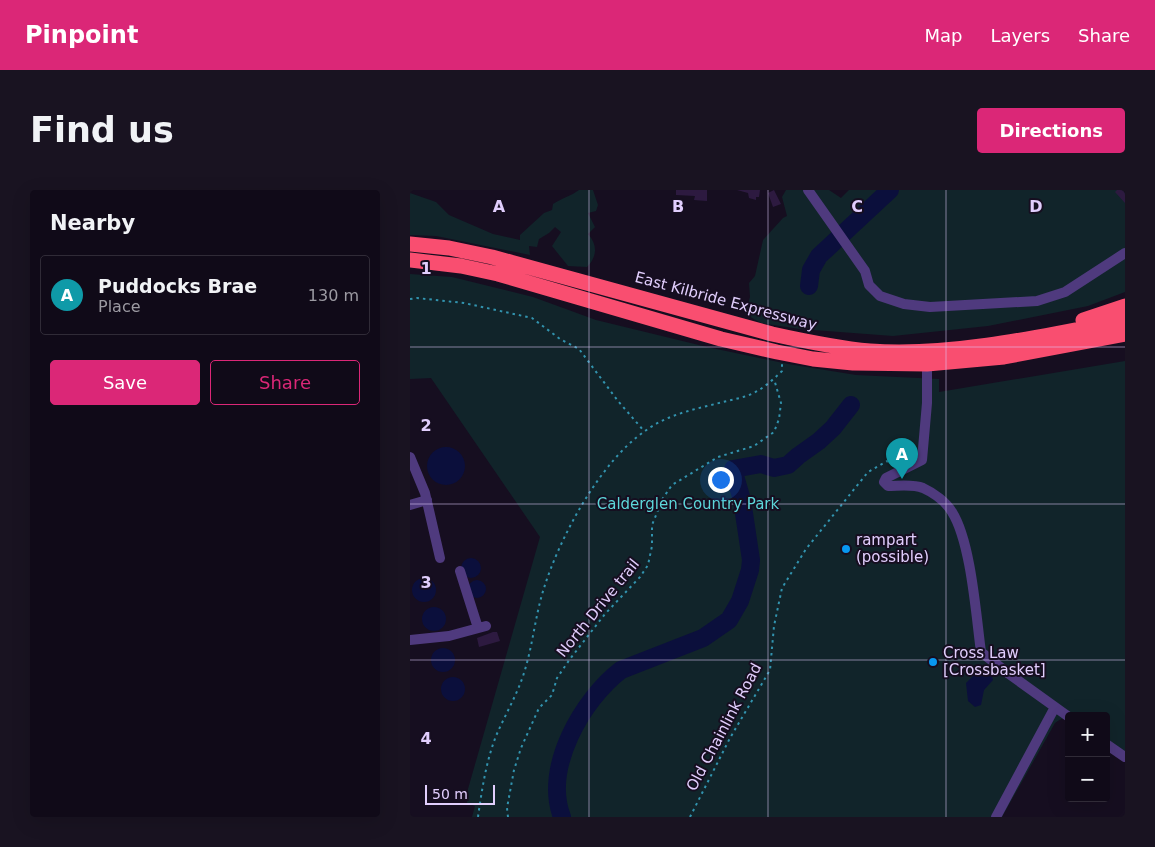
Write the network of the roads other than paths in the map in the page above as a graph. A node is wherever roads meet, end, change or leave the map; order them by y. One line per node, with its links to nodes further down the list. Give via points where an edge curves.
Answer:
1 (808, 190): 3 (street, via 864,271 869,285 880,296 904,304 930,307 1037,301 1065,292)
2 (410, 244): 8 (highway, East Kilbride Expressway, via 492,257 806,342 869,351 913,351 952,350)
3 (1125, 253)
4 (410, 260): 9 (highway, via 498,274 721,340 777,352 853,363)
5 (1125, 306): 8 (highway)
6 (1125, 320): 8 (highway, East Kilbride Expressway)
7 (1125, 334): 9 (highway, via 1004,357)
8 (1026, 338)
9 (928, 364): 16 (street, via 922,460 884,482 888,486 921,487 952,511 967,558 980,652)
10 (410, 457): 11 (street)
11 (427, 500): 12 (street); 13 (street)
12 (410, 505)
13 (440, 558)
14 (460, 571): 15 (street, via 482,627 430,640)
15 (410, 640)
16 (1055, 707): 17 (street); 20 (street)
17 (1065, 714)
18 (1110, 747): 19 (street)
19 (1125, 757)
20 (996, 817)

